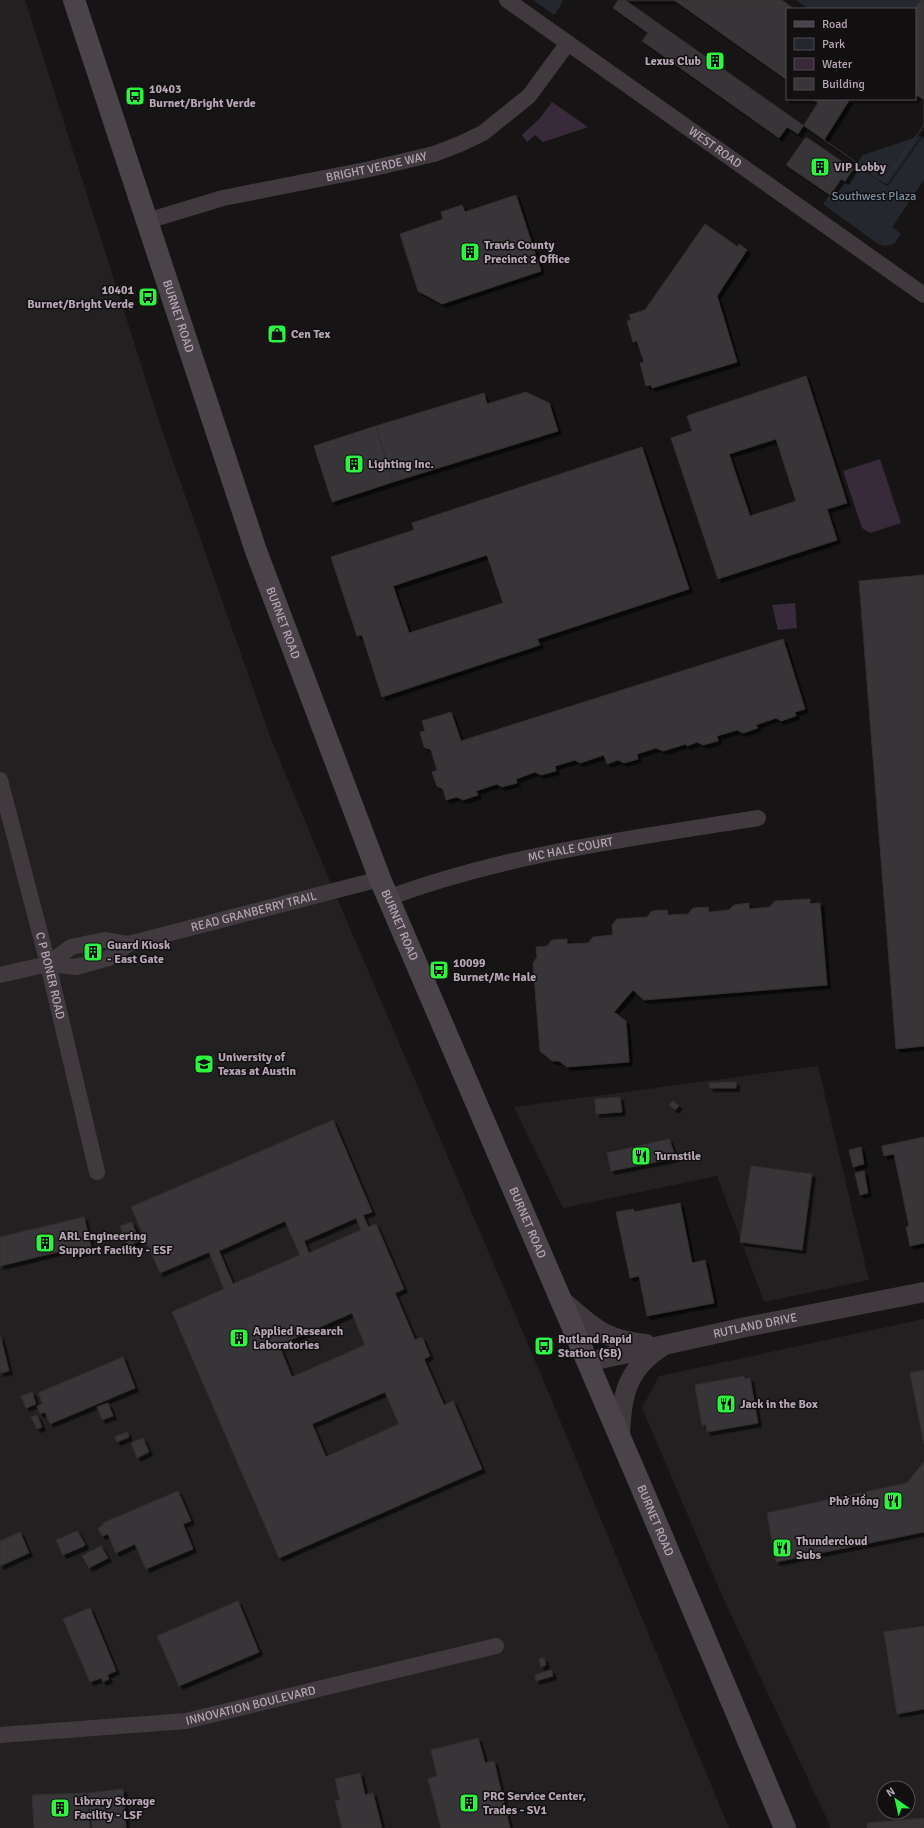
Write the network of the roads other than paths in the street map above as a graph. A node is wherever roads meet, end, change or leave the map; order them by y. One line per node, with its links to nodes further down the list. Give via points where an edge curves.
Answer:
1 (74, 0): 4 (main road, BURNET ROAD)
2 (506, 0): 3 (street, WEST ROAD)
3 (568, 44): 4 (street, BRIGHT VERDE WAY, via 529,96 482,133 460,144 434,154 370,169 223,198); 5 (street, WEST ROAD)
4 (147, 221): 8 (main road, BURNET ROAD, via 256,551)
5 (924, 295)
6 (0, 780): 9 (street, C P BONER ROAD)
7 (758, 818): 8 (street, MC HALE COURT, via 577,847 428,883)
8 (384, 889): 9 (street, READ GRANBERRY TRAIL, via 128,944 109,958 76,967); 13 (main road, BURNET ROAD)
9 (48, 964): 10 (street, READ GRANBERRY TRAIL); 11 (street, C P BONER ROAD)
10 (0, 975)
11 (97, 1172)
12 (924, 1292): 14 (street, RUTLAND DRIVE)
13 (560, 1299): 14 (street, via 600,1332 612,1338 626,1342); 15 (main road, BURNET ROAD)
14 (664, 1345): 15 (street, RUTLAND DRIVE); 16 (street, via 642,1362 627,1385 620,1415)
15 (587, 1362): 16 (main road, BURNET ROAD)
16 (620, 1438): 19 (main road, BURNET ROAD)
17 (496, 1646): 18 (street, INNOVATION BOULEVARD, via 186,1721)
18 (0, 1735)
19 (785, 1828)

